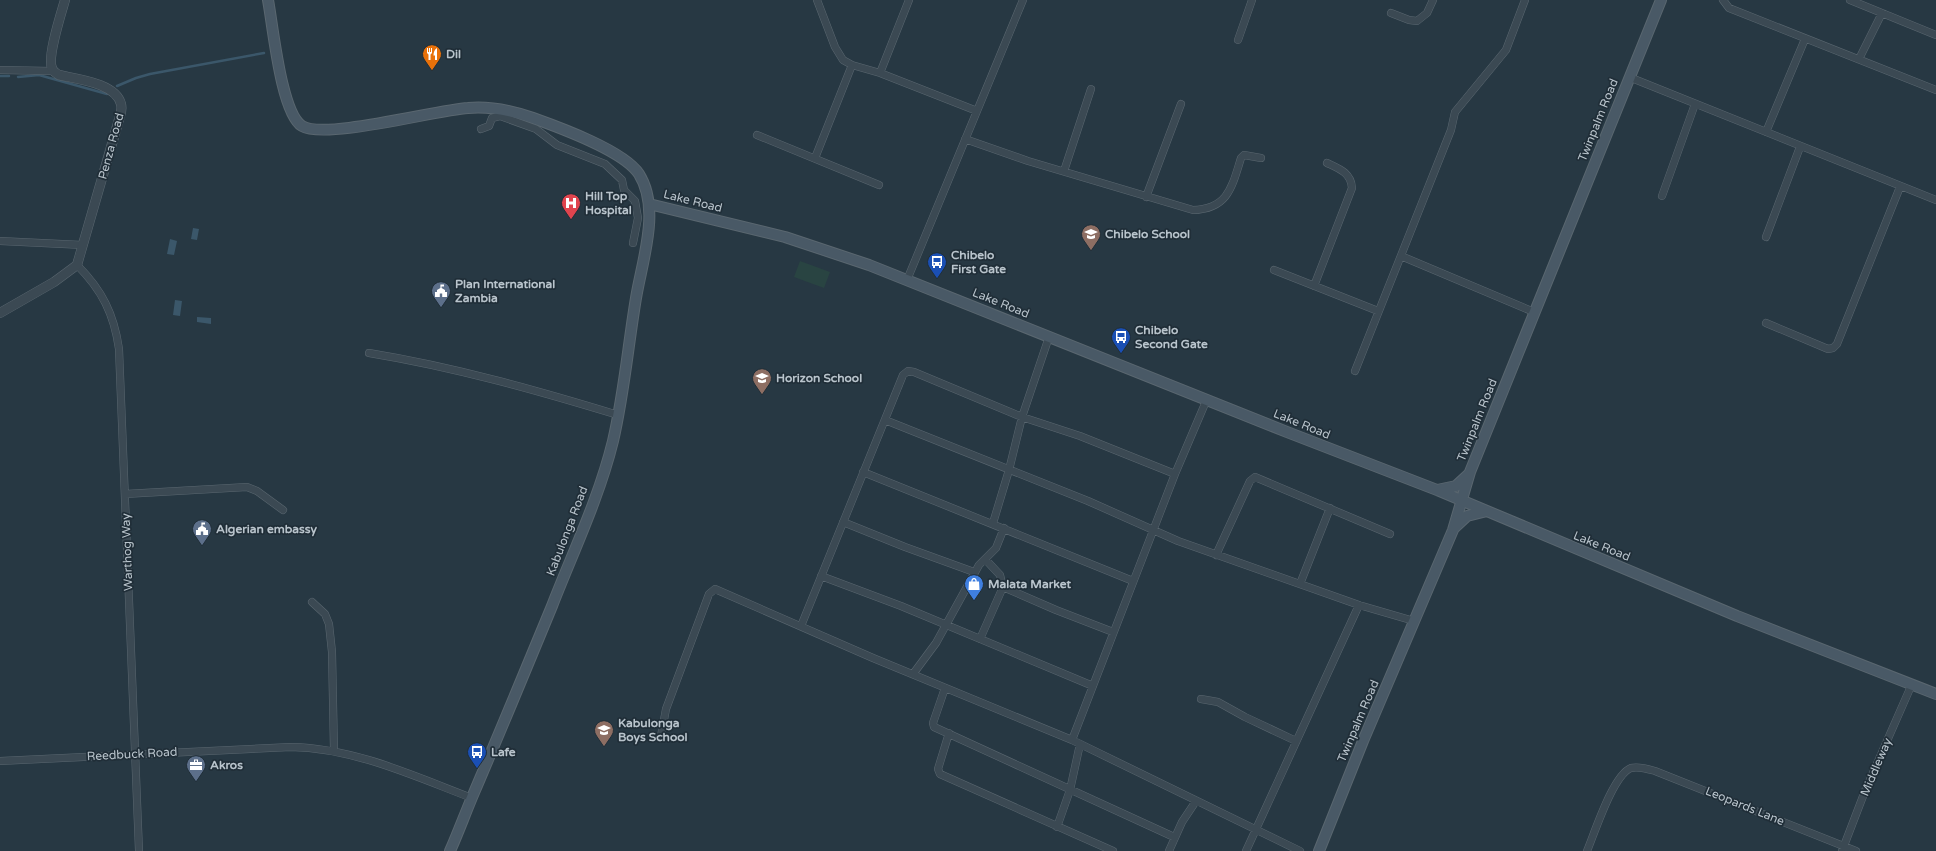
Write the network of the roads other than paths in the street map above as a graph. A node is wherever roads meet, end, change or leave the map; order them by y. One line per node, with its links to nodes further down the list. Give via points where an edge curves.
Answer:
1 (64, 0): 20 (street, via 52,51)
2 (268, 0): 42 (main road, Kabulonga Road, via 285,99 291,115 300,125 311,130 330,130 470,107 504,110 532,118 622,158 639,175)
3 (817, 0): 18 (street, via 839,54)
4 (910, 0): 21 (street)
5 (1023, 0): 27 (street)
6 (1252, 0): 16 (street)
7 (1433, 0): 12 (street, via 1427,13 1417,21)
8 (1525, 0): 47 (street, via 1506,50 1455,112 1451,130)
9 (1661, 0): 22 (main road, Twinpalm Road)
10 (1723, 0): 15 (street, via 1729,8)
11 (1850, 0): 13 (street)
12 (1391, 13)
13 (1882, 13): 14 (street); 17 (street)
14 (1936, 35)
15 (1805, 39): 17 (street); 29 (street)
16 (1238, 40)
17 (1859, 59): 24 (street)
18 (852, 65): 21 (street); 33 (street)
19 (0, 70): 20 (street)
20 (53, 71): 46 (street, Penza Road, via 59,75 110,89 121,104 120,116)
21 (880, 73): 27 (street)
22 (1629, 77): 26 (street); 53 (main road, Twinpalm Road)
23 (1092, 89): 36 (street)
24 (1936, 90)
25 (1181, 104): 40 (street)
26 (1695, 104): 29 (street); 39 (street)
27 (977, 111): 31 (street)
28 (481, 129): 45 (street, via 489,126 492,118 500,116 536,129 557,145 605,164 622,180 624,190 635,201 638,218)
29 (1766, 132): 32 (street)
30 (757, 135): 33 (street)
31 (965, 140): 36 (street); 50 (street)
32 (1800, 147): 38 (street); 43 (street)
33 (815, 158): 37 (street)
34 (1261, 158): 40 (street, via 1244,155 1232,188 1223,200 1206,210 1193,210)
35 (1327, 163): 51 (street, via 1347,173 1352,180 1352,188)
36 (1064, 171): 40 (street)
37 (879, 185)
38 (1900, 187): 41 (street); 55 (street, via 1838,344 1833,348 1824,347)
39 (1662, 196)
40 (1146, 197)
41 (1936, 199)
42 (649, 204): 50 (main road, Lake Road, via 785,237 828,250); 60 (main road, Kabulonga Road, via 648,229)
43 (1766, 237)
44 (0, 241): 46 (street)
45 (633, 243)
46 (83, 245): 48 (street, Penza Road)
47 (1401, 256): 52 (street); 53 (street)
48 (78, 265): 54 (street); 68 (street, Warthog Way, via 108,308 117,335)
49 (1274, 270): 51 (street)
50 (907, 280): 56 (main road, Lake Road)
51 (1314, 286): 52 (street)
52 (1378, 311): 58 (street)
53 (1534, 312): 65 (main road, Twinpalm Road)
54 (0, 313)
55 (1766, 323)
56 (1049, 337): 59 (main road, Lake Road); 61 (street)
57 (369, 353): 60 (street, via 481,376)
58 (1355, 371)
59 (1206, 399): 66 (street); 67 (main road, Lake Road)
60 (618, 415): 108 (main road, Kabulonga Road, via 609,456 593,502)
61 (1022, 417): 62 (street, via 911,370 903,375); 63 (street); 66 (street, via 1080,436)
62 (884, 420): 63 (street); 64 (street)
63 (1009, 470): 74 (street); 76 (street)
64 (864, 472): 73 (street); 74 (street)
65 (1470, 472): 67 (main road, via 1456,486); 69 (main road, Twinpalm Road)
66 (1175, 474): 76 (street)
67 (1437, 490): 69 (main road, Lake Road)
68 (125, 494): 71 (street, via 247,487 257,490); 105 (street, Warthog Way)
69 (1462, 501): 72 (main road, Lake Road); 77 (main road, Twinpalm Road)
70 (1330, 508): 78 (street); 79 (street, via 1252,477); 84 (street)
71 (283, 510)
72 (1487, 511): 77 (main road, via 1467,516 1459,521); 94 (main road, Lake Road, via 1708,604)
73 (843, 522): 81 (street); 82 (street)
74 (993, 523): 75 (street)
75 (1004, 528): 80 (street, via 996,548); 83 (street)
76 (1153, 529): 79 (street); 83 (street)
77 (1453, 530): 88 (main road, Twinpalm Road)
78 (1390, 534)
79 (1216, 555): 84 (street)
80 (986, 560): 81 (street); 85 (street, via 1000,575)
81 (974, 572): 89 (street)
82 (821, 576): 89 (street); 90 (street)
83 (1133, 581): 91 (street)
84 (1300, 584): 87 (street)
85 (1003, 587): 91 (street); 92 (street)
86 (312, 602): 104 (street, via 325,614 329,624)
87 (1359, 605): 88 (street); 102 (street)
88 (1414, 621): 120 (main road, Twinpalm Road)
89 (947, 625): 92 (street); 93 (street)
90 (801, 626): 93 (street); 100 (street, via 720,590 711,590 666,709)
91 (1113, 632): 95 (street)
92 (980, 639): 95 (street)
93 (913, 674): 96 (street)
94 (1912, 684): 97 (main road, Lake Road); 113 (street, Middleway, via 1865,791)
95 (1093, 686): 101 (street)
96 (945, 688): 99 (street, via 933,726); 101 (street)
97 (1936, 694)
98 (1201, 699): 102 (street, via 1218,702)
99 (949, 733): 107 (street); 110 (street, via 938,769 940,774)
100 (661, 736)
101 (1072, 740): 103 (street)
102 (1296, 741): 111 (street)
103 (1080, 744): 107 (street); 109 (street)
104 (334, 751): 105 (street, Reedbuck Road, via 315,747 291,747); 108 (street, Reedbuck Road, via 386,766)
105 (135, 754): 106 (street, Reedbuck Road); 114 (street, Warthog Way)
106 (0, 760)
107 (1070, 790): 110 (street); 112 (street)
108 (472, 798): 115 (main road, Kabulonga Road)
109 (1196, 801): 111 (street); 112 (street)
110 (1057, 827): 116 (street)
111 (1256, 830): 118 (street); 119 (street)
112 (1174, 837): 117 (street)
113 (1843, 849): 121 (street, Leopards Lane, via 1641,767 1632,768 1622,774); 122 (street, Leopards Lane)
114 (138, 851)
115 (450, 851)
116 (1113, 851)
117 (1169, 851)
118 (1246, 851)
119 (1300, 851)
120 (1319, 851)
121 (1587, 851)
122 (1856, 851)

